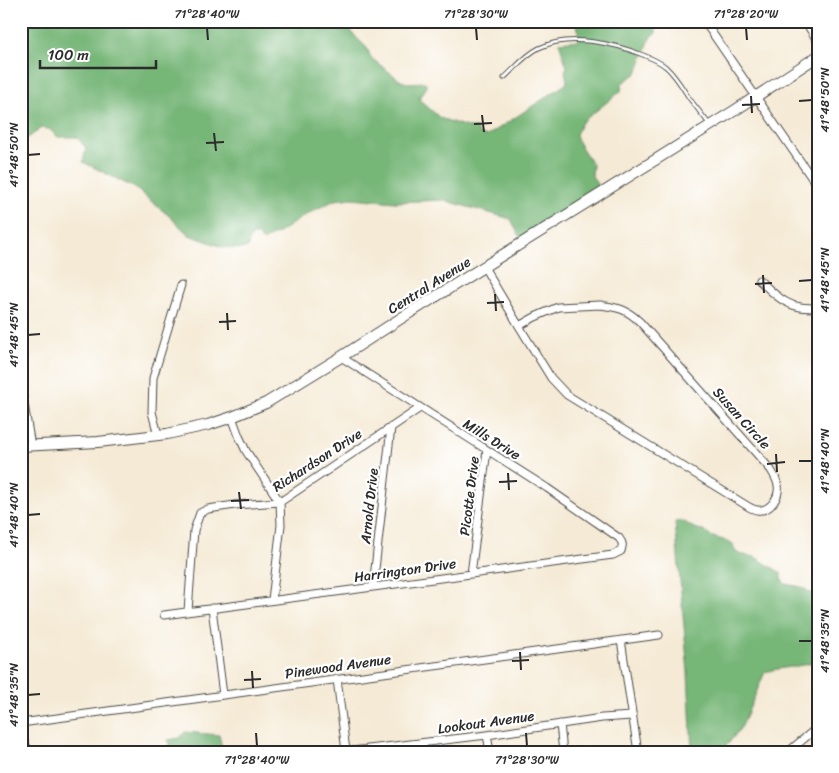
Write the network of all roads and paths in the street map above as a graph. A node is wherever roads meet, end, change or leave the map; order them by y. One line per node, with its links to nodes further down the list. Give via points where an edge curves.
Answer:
1 (704, 21): 6 (street)
2 (805, 21): 3 (street)
3 (818, 42)
4 (818, 56): 6 (main road, Central Avenue)
5 (504, 78): 7 (lane, via 534,51 550,44 585,41 611,44 656,60 666,68)
6 (756, 96): 7 (main road, Central Avenue); 8 (street)
7 (710, 125): 9 (main road, Central Avenue)
8 (818, 187)
9 (484, 267): 13 (street, Susan Circle); 14 (main road, Central Avenue)
10 (758, 280): 12 (street, via 792,305)
11 (181, 285): 19 (street, via 152,378 152,412)
12 (818, 308)
13 (519, 326): 13 (street, Susan Circle, via 551,378 567,394 749,507 760,510 775,501 778,486 771,470 630,313 600,305 558,307)
14 (341, 358): 16 (street, Mills Drive); 17 (main road, Central Avenue, via 266,403)
15 (21, 386): 20 (street)
16 (420, 408): 18 (street, Richardson Drive); 21 (street, Mills Drive)
17 (232, 417): 19 (main road, Central Avenue, via 208,426); 22 (street, via 246,451)
18 (391, 427): 22 (street, Richardson Drive); 25 (street, Arnold Drive)
19 (158, 436): 20 (main road, Central Avenue)
20 (26, 446)
21 (487, 450): 23 (street, Mills Drive, via 619,538); 24 (street, Picotte Drive)
22 (280, 502): 26 (street, via 281,525); 28 (street, Richardson Drive, via 226,506 200,513 194,530)
23 (622, 548): 24 (street, Harrington Drive, via 612,554)
24 (471, 574): 25 (street, Harrington Drive)
25 (373, 587): 26 (street, Harrington Drive)
26 (272, 600): 27 (street, Harrington Drive)
27 (212, 608): 28 (street, Harrington Drive); 33 (street)
28 (188, 611): 29 (street, Harrington Drive)
29 (164, 615)
30 (659, 635): 31 (street, Pinewood Avenue)
31 (621, 640): 32 (street, Pinewood Avenue); 34 (street)
32 (336, 679): 33 (street, Pinewood Avenue); 42 (street)
33 (223, 695): 35 (street, Pinewood Avenue)
34 (632, 716): 36 (street, Lookout Avenue); 45 (street)
35 (21, 722)
36 (560, 724): 39 (street, Lookout Avenue); 44 (street)
37 (818, 727): 46 (street)
38 (21, 735): 41 (street)
39 (488, 735): 40 (street, Lookout Avenue); 43 (street)
40 (416, 748): 42 (street, Lookout Avenue)
41 (29, 752)
42 (345, 752)
43 (490, 752)
44 (563, 752)
45 (638, 752)
46 (788, 752)

